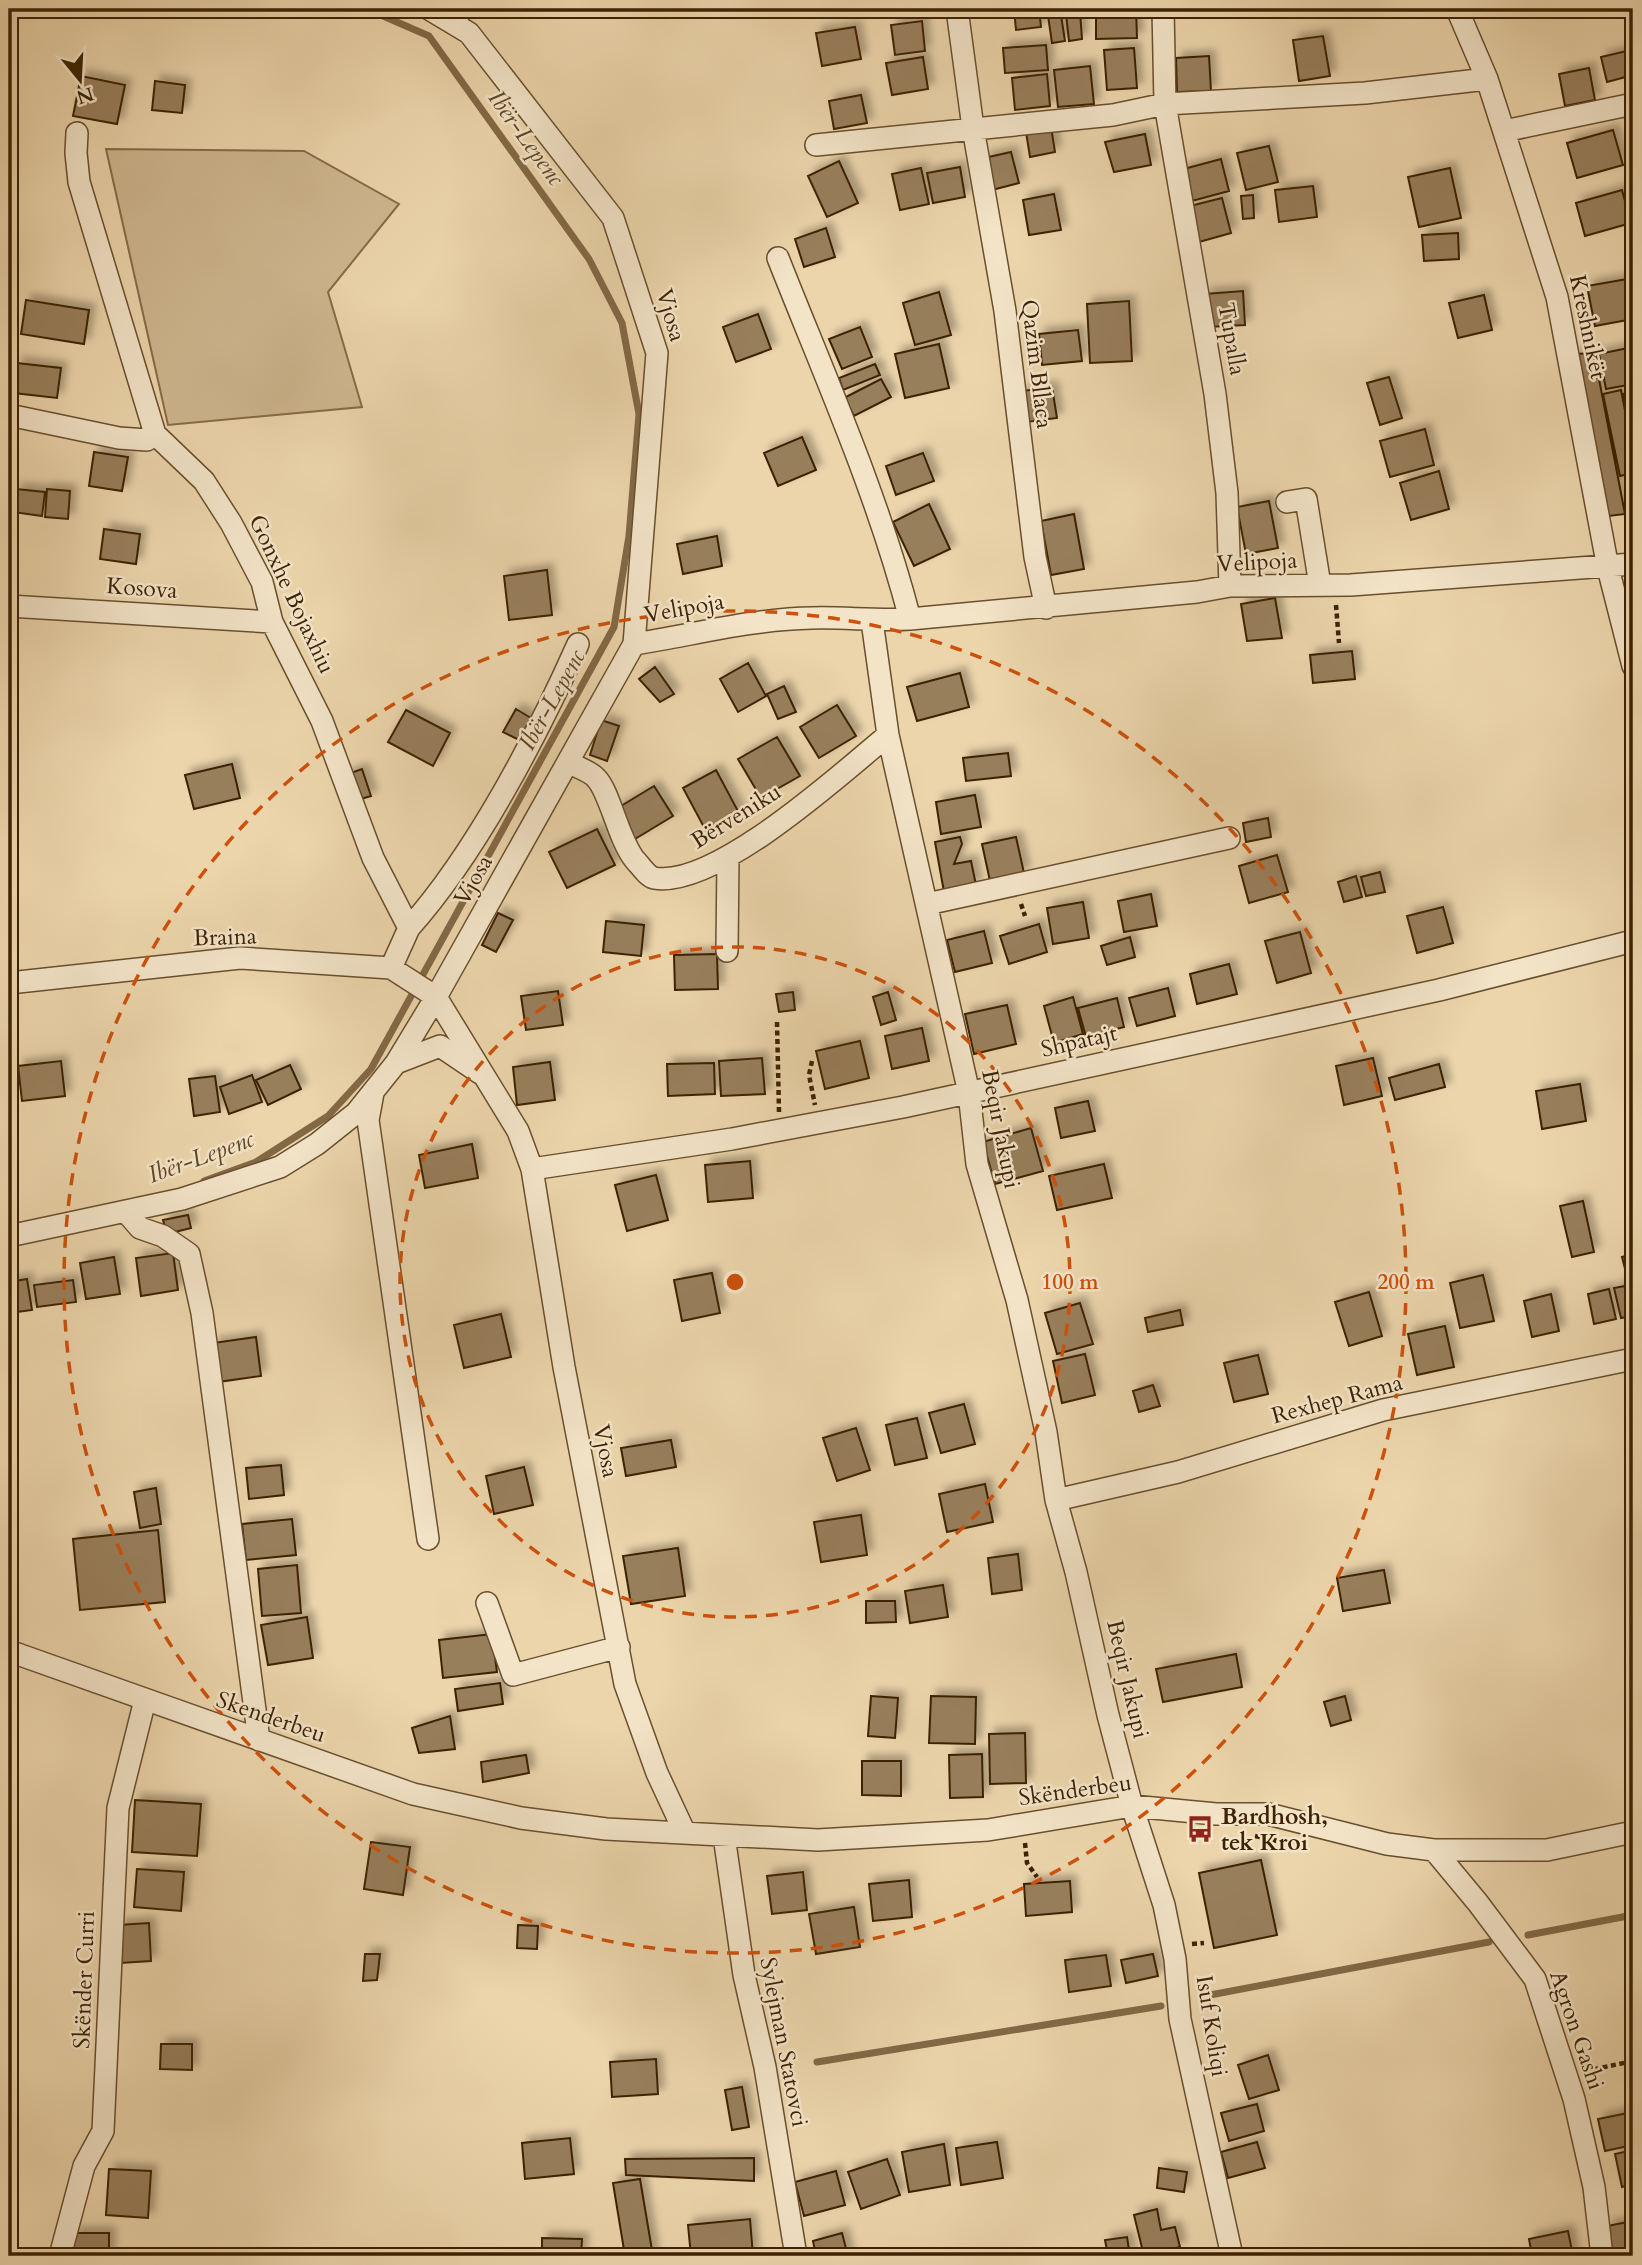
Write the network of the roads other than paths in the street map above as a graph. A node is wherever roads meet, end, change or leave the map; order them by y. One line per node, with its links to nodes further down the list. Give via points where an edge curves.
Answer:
1 (429, 9): 5 (street, Vjosa)
2 (957, 9): 9 (street, Qazim Bllaca)
3 (1163, 9): 7 (street)
4 (1457, 9): 6 (street, Kreshnikët)
5 (463, 18): 27 (street, Vjosa, via 469,33 613,218 657,353)
6 (1487, 79): 7 (street, via 1365,93); 10 (street, Kreshnikët)
7 (1165, 104): 9 (street, via 1113,116); 20 (street, Tupalla, via 1214,394 1227,493)
8 (1633, 104): 10 (street)
9 (973, 128): 12 (street); 22 (street, Qazim Bllaca, via 1005,311 1035,557)
10 (1504, 131): 18 (street, Kreshnikët, via 1557,297)
11 (77, 133): 15 (street, Gonxhe Bojaxhiu, via 79,182)
12 (816, 145)
13 (778, 258): 23 (street, via 865,476)
14 (9, 415): 15 (street, via 119,438 147,440)
15 (155, 434): 25 (street, Gonxhe Bojaxhiu, via 204,481 231,523 262,582)
16 (1287, 502): 19 (street, via 1306,499)
17 (1633, 564): 18 (street, Velipoja)
18 (1608, 568): 19 (street, Velipoja); 28 (street, Kreshnikët)
19 (1327, 585): 20 (street, Velipoja)
20 (1230, 586): 22 (street, Velipoja)
21 (9, 606): 25 (street, Kosova)
22 (1046, 608): 23 (street, Velipoja)
23 (909, 619): 24 (street, Velipoja)
24 (872, 621): 27 (street, Velipoja, via 769,621); 29 (street, Beqir Jakupi)
25 (272, 622): 34 (street, Gonxhe Bojaxhiu, via 322,720 373,858)
26 (578, 644): 34 (street, via 553,699 457,867)
27 (634, 644): 30 (street, Vjosa)
28 (1633, 666)
29 (888, 735): 32 (street, Bërveniku, via 800,807); 33 (street, Beqir Jakupi)
30 (568, 762): 32 (street, Bërveniku, via 597,778 628,851 653,878 671,879); 39 (street, Vjosa)
31 (1228, 838): 33 (street)
32 (728, 857): 36 (street)
33 (927, 904): 43 (street, Beqir Jakupi)
34 (409, 928): 37 (street)
35 (1633, 941): 43 (street, Shpatajt, via 1453,986)
36 (727, 951)
37 (396, 973): 38 (street, Braina, via 240,958); 39 (street, Braina)
38 (9, 983)
39 (436, 997): 40 (street); 41 (street, Vjosa)
40 (396, 1063): 41 (street, via 440,1046); 42 (street)
41 (487, 1078): 44 (street, Vjosa, via 518,1131)
42 (374, 1091): 45 (street, via 356,1113 280,1167); 49 (street, via 368,1120)
43 (969, 1093): 44 (street, Shpatajt, via 779,1130); 48 (street, Beqir Jakupi, via 977,1164 1017,1300)
44 (532, 1169): 51 (street, Vjosa, via 564,1367)
45 (127, 1213): 46 (street); 54 (street, via 139,1228 170,1239 189,1254 202,1314)
46 (9, 1236)
47 (1633, 1359): 48 (street, Rexhep Rama, via 1383,1410 1178,1472)
48 (1056, 1500): 55 (street, Beqir Jakupi)
49 (428, 1539)
50 (487, 1603): 51 (street, via 513,1675)
51 (619, 1647): 57 (street, Vjosa, via 625,1684)
52 (9, 1651): 53 (street, Skenderbeu)
53 (145, 1700): 54 (street, Skenderbeu); 61 (street, Skënder Curri, via 118,1808 103,2131 84,2166)
54 (259, 1740): 56 (street, Skenderbeu, via 413,1794)
55 (1132, 1806): 59 (street, Skënderbeu, via 989,1830 818,1840); 60 (street, Skënderbeu, via 1268,1815 1387,1844); 63 (street, Isuf Koliqi, via 1164,1905 1180,2019)
56 (520, 1818): 57 (street, Skënderbeu, via 606,1829)
57 (684, 1831): 59 (street, Skënderbeu)
58 (1633, 1832): 60 (street, Skënderbeu, via 1547,1850)
59 (724, 1836): 62 (street, Sylejman Statovci, via 744,1975 765,2067)
60 (1434, 1850): 64 (street, Agron Gashi, via 1535,1979 1566,2075 1594,2187)
61 (60, 2256)
62 (796, 2256)
63 (1232, 2256)
64 (1602, 2256)

